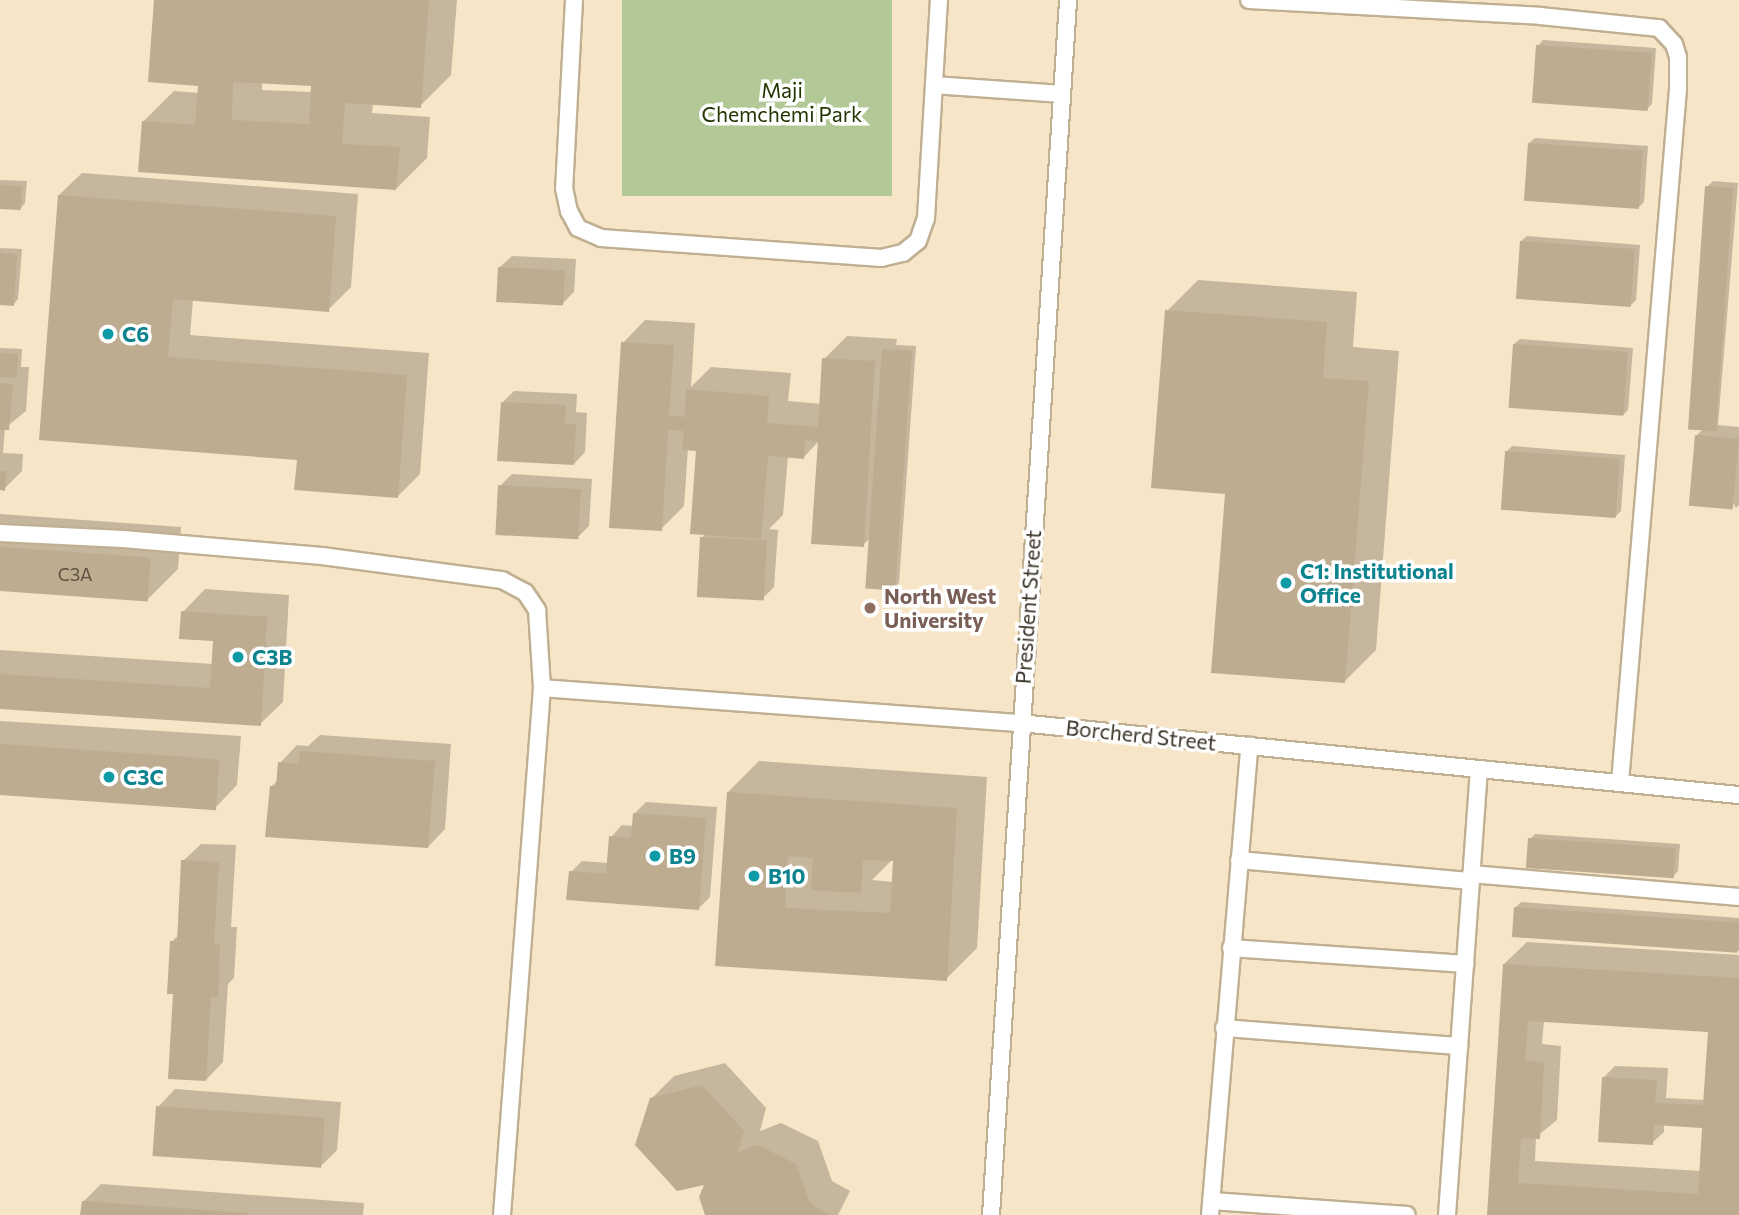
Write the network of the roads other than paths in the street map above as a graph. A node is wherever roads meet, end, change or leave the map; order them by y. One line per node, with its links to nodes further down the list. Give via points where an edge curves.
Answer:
1 (574, 0): 5 (lane, via 564,188 578,228 601,238 881,258 903,253 918,241 926,218)
2 (939, 0): 5 (lane)
3 (1068, 0): 6 (lane, President Street)
4 (1249, 0): 12 (lane, via 1580,20 1659,29 1674,44 1678,89)
5 (934, 85): 6 (lane)
6 (1062, 94): 9 (lane, President Street)
7 (0, 533): 8 (lane, via 249,549 502,580 526,592 537,610)
8 (542, 688): 9 (lane, Borcherd Street); 22 (lane)
9 (1020, 723): 10 (lane, Borcherd Street); 23 (lane, President Street)
10 (1249, 746): 11 (lane, Borcherd Street); 14 (lane)
11 (1479, 769): 12 (lane, Borcherd Street); 15 (lane)
12 (1620, 783): 13 (lane, Borcherd Street)
13 (1739, 795)
14 (1239, 860): 15 (lane); 17 (lane)
15 (1471, 878): 16 (lane); 18 (lane)
16 (1739, 897)
17 (1231, 948): 18 (lane); 19 (lane)
18 (1465, 964): 20 (lane)
19 (1224, 1028): 20 (lane); 21 (lane)
20 (1459, 1046): 25 (lane)
21 (1211, 1208): 24 (lane)
22 (502, 1215)
23 (991, 1215)
24 (1406, 1215)
25 (1447, 1215)

